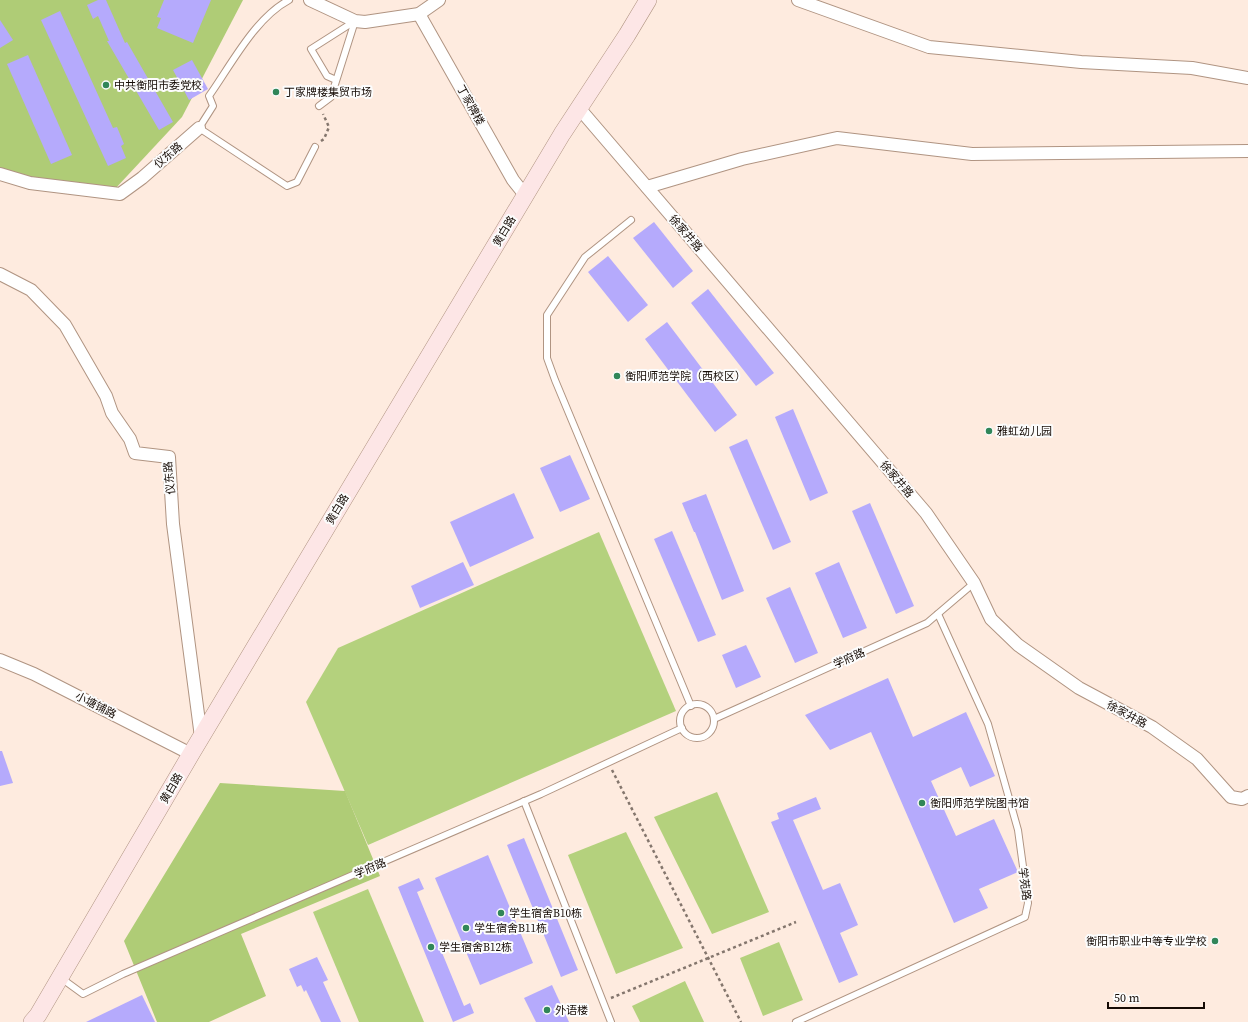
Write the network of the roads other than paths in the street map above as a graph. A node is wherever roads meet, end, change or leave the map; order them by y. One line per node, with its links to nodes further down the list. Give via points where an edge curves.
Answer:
1 (289, 0): 12 (lane, via 279,5 256,28 209,96 212,106)
2 (310, 0): 7 (street)
3 (439, 0): 6 (street)
4 (648, 0): 11 (main road, 黄白路)
5 (798, 0): 8 (street, via 929,47 1080,62 1192,68)
6 (419, 14): 7 (street, via 365,22); 17 (street, 丁家牌楼, via 513,180)
7 (355, 21): 9 (lane); 9 (lane, via 311,49 327,76)
8 (1248, 78)
9 (336, 80): 10 (lane, via 331,97)
10 (319, 106)
11 (579, 108): 16 (street, 徐家井路); 17 (main road, 黄白路)
12 (199, 128): 13 (lane, via 287,186 297,182); 15 (street, 仪东路, via 120,194 30,183)
13 (315, 147)
14 (1248, 151): 16 (street, via 972,154 837,138 742,159)
15 (0, 174)
16 (647, 187): 20 (street, 徐家井路, via 926,514)
17 (525, 195): 26 (main road, 黄白路)
18 (631, 220): 23 (lane, via 585,256 547,315 547,358)
19 (0, 274): 26 (street, 仪东路, via 32,290 65,325 106,396 112,413 130,439 135,453 168,457 173,524)
20 (974, 583): 21 (lane, 学府路); 28 (street, 徐家井路, via 991,619 1018,645 1079,688 1158,731 1197,759 1230,797 1242,799)
21 (938, 614): 24 (lane, 学府路, via 927,624); 33 (lane, 学苑路, via 988,724 1018,830 1028,903 1025,917)
22 (0, 660): 27 (street, 小塘铺路, via 34,674)
23 (691, 706): 24 (lane, via 699,704 706,707); 25 (lane, via 683,712 680,723)
24 (714, 719): 25 (lane, via 710,732 704,737 691,737)
25 (682, 728): 29 (lane, 学府路)
26 (202, 737): 27 (main road, 黄白路)
27 (191, 754): 30 (main road, 黄白路)
28 (1248, 796)
29 (524, 801): 30 (lane, 学府路, via 123,974 83,994); 32 (lane)
30 (60, 978): 31 (main road, 黄白路)
31 (32, 1022)
32 (611, 1022)
33 (796, 1022)

